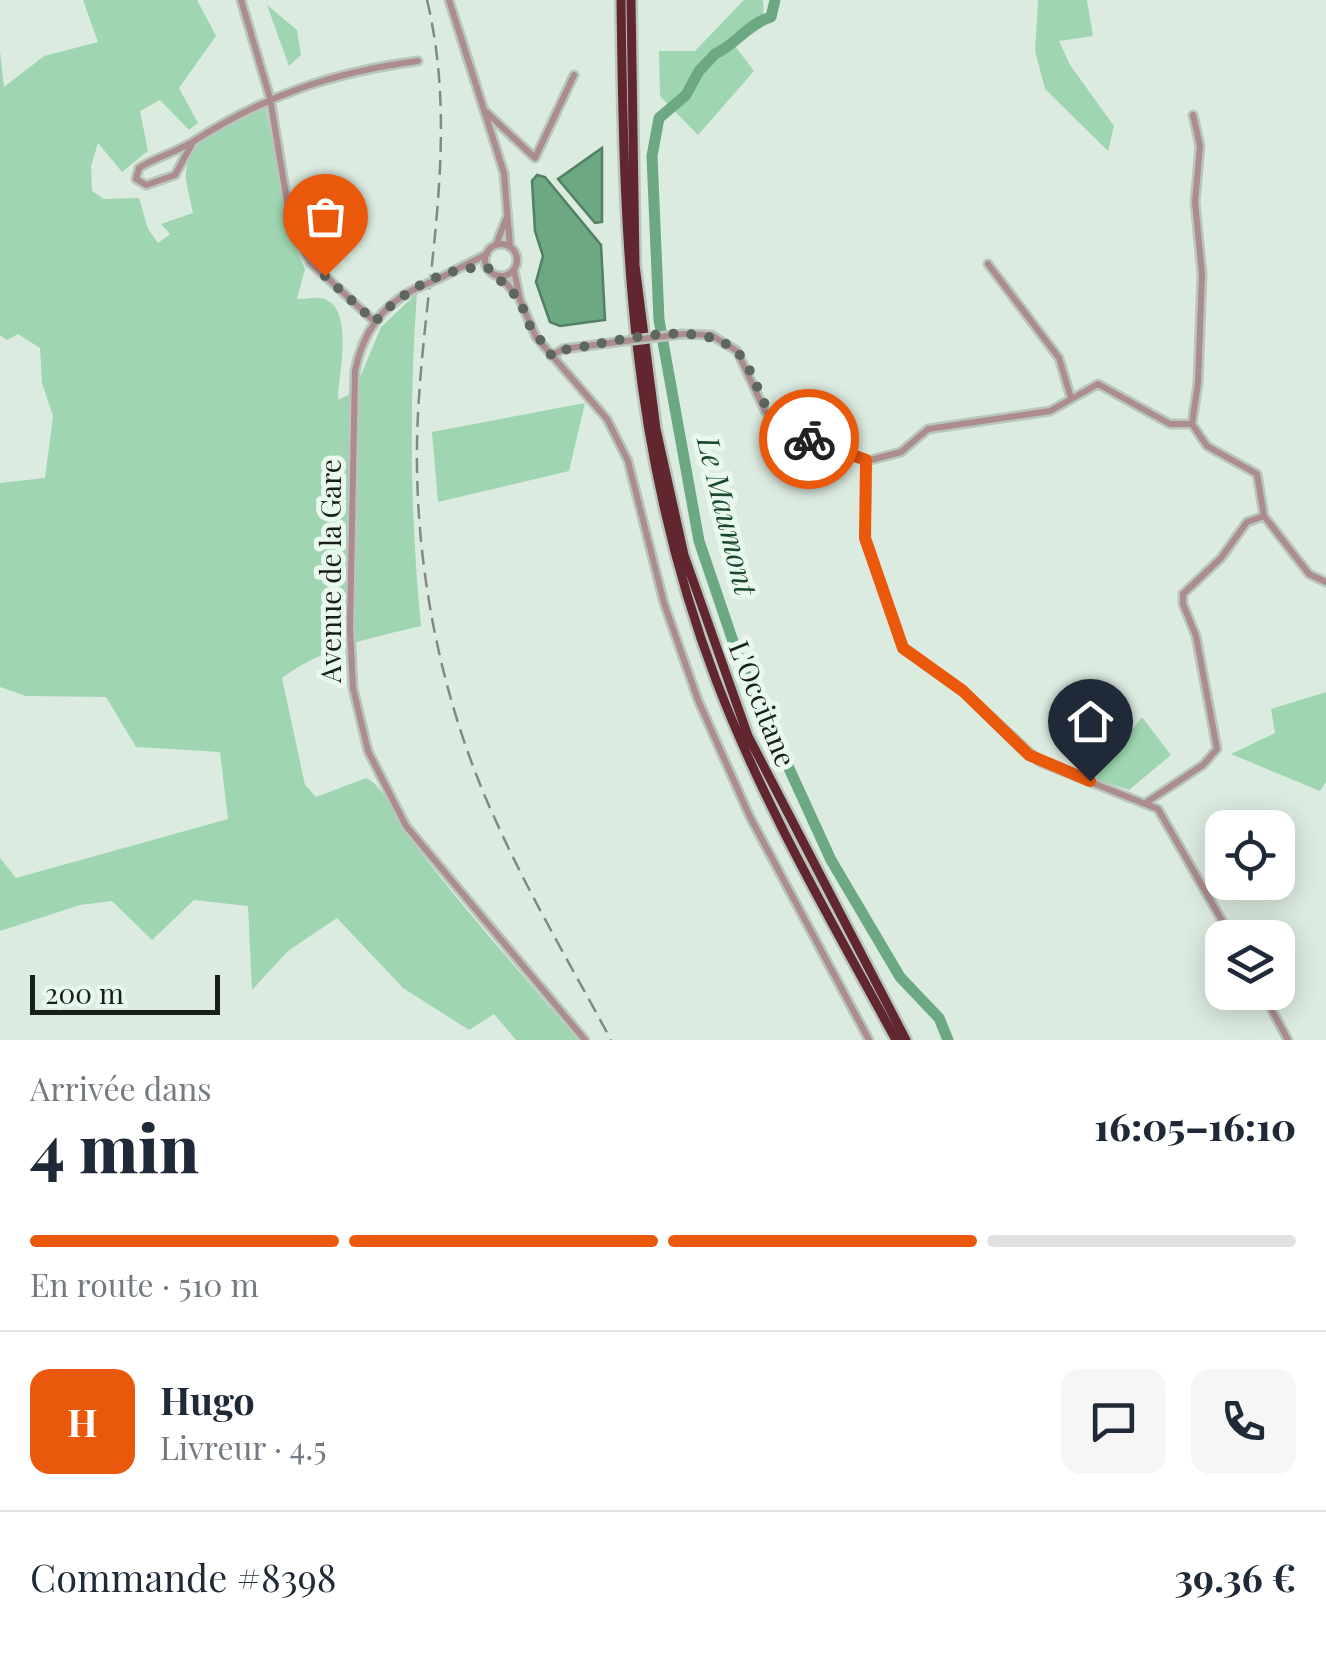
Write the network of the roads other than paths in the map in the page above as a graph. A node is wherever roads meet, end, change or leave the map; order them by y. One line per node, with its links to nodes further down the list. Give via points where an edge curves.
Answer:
1 (241, 0): 7 (street)
2 (449, 0): 8 (street)
3 (621, 0): 33 (highway, L'Occitane, via 630,308 649,442 675,557 761,786)
4 (630, 0): 34 (highway, L'Occitane, via 634,264 656,429 684,554 748,736)
5 (418, 62): 7 (street, via 372,68)
6 (574, 75): 8 (street, via 534,158)
7 (270, 98): 10 (street); 21 (street, via 292,232 310,262)
8 (484, 110): 11 (street, via 508,188)
9 (1193, 114): 24 (street, via 1200,146 1195,202 1202,274)
10 (193, 142): 10 (street, via 150,161 136,178 146,186 175,175)
11 (508, 213): 12 (street); 13 (street)
12 (496, 246): 13 (street); 14 (street)
13 (510, 247): 18 (street)
14 (487, 254): 16 (street, Avenue de la Gare); 17 (street)
15 (988, 264): 23 (street, via 1059,358)
16 (462, 268): 17 (street); 21 (street, Avenue de la Gare, bridge, via 414,290)
17 (488, 268): 19 (street)
18 (514, 270): 19 (street); 20 (street)
19 (500, 276): 20 (street)
20 (520, 300): 22 (street)
21 (375, 322): 31 (street, Avenue de la Gare, via 355,371 352,493 353,688 368,751 406,826)
22 (552, 356): 25 (street, bridge, via 711,334 737,350 765,411 782,427); 32 (street, via 608,419 628,461 664,603 698,700 750,817)
23 (1072, 399): 24 (street, via 1106,385 1170,424); 25 (street, via 1027,416 928,429 902,452)
24 (1192, 424): 26 (street, via 1207,446 1257,474)
25 (866, 460): 28 (street, via 865,538 903,648 963,691 1040,762)
26 (1264, 516): 27 (street, via 1309,574); 28 (street, via 1247,522 1183,594 1217,749)
27 (1326, 582)
28 (1146, 802): 29 (street, via 1167,823)
29 (1222, 920)
30 (1272, 1010): 35 (street)
31 (585, 1040)
32 (869, 1040)
33 (896, 1040)
34 (906, 1040)
35 (1288, 1040)

